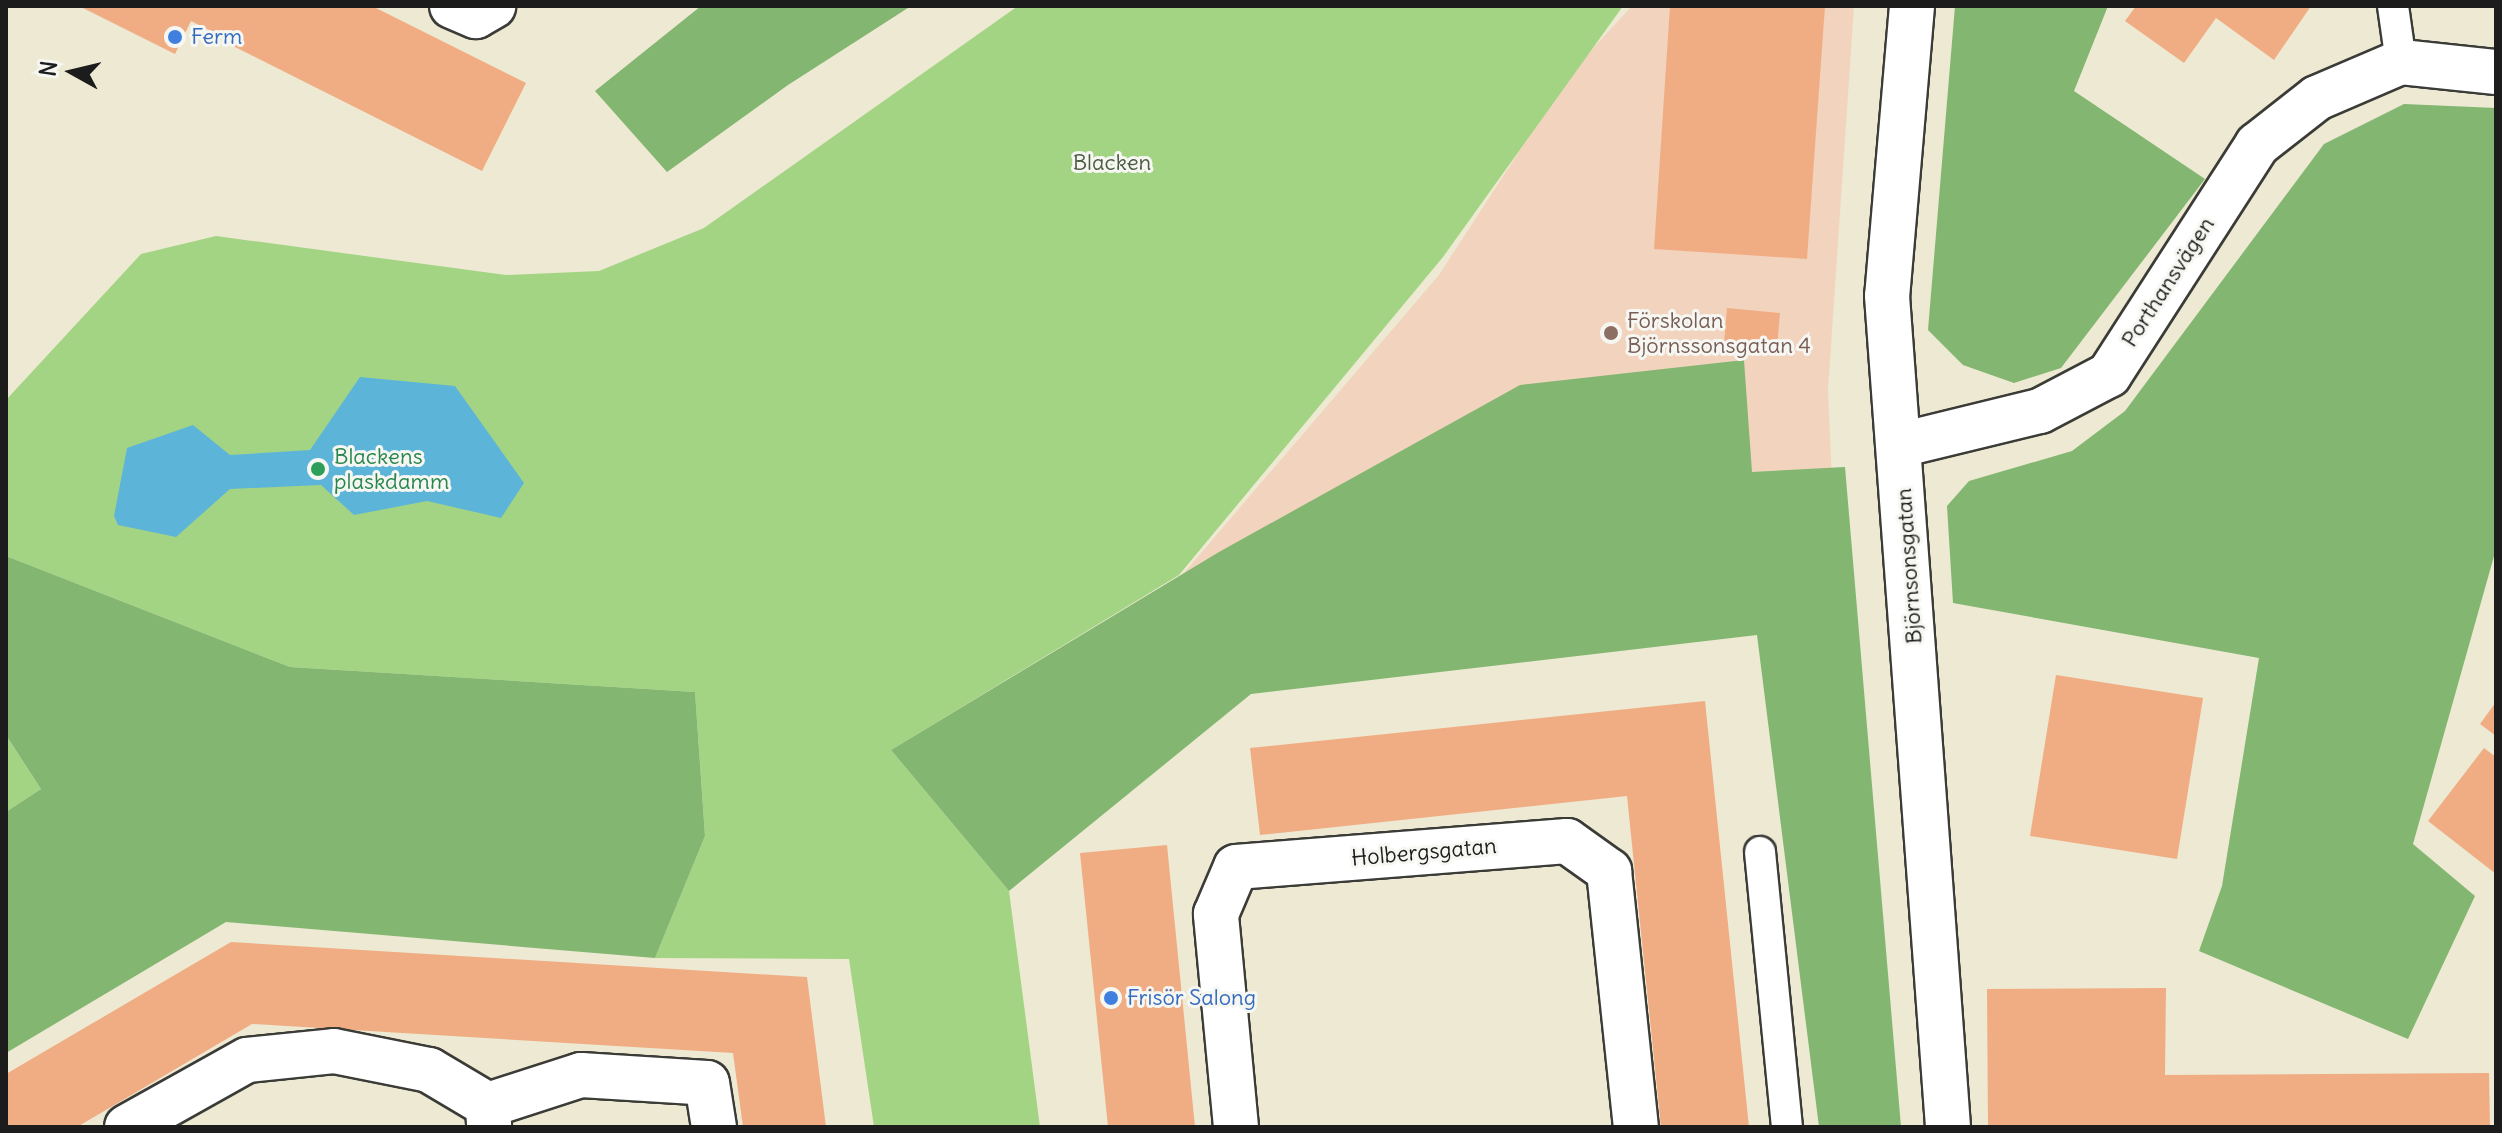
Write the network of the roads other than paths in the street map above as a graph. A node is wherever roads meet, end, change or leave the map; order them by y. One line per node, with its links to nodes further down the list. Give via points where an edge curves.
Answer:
1 (452, 6): 2 (street, via 476,16)
2 (493, 6)
3 (1912, 6): 7 (street, Björnsonsgatan, via 1887,296)
4 (2393, 6): 5 (lane)
5 (2401, 62): 6 (street, Porthansvägen); 7 (street, Porthansvägen, via 2317,98 2257,145 2109,375 2040,411)
6 (2496, 72)
7 (1900, 445): 15 (street, Björnsonsgatan)
8 (1760, 852): 14 (lane)
9 (488, 1116): 10 (street, via 429,1070 334,1051 247,1060); 11 (street, via 581,1075 707,1083)
10 (127, 1127)
11 (714, 1127)
12 (1236, 1127): 13 (street, Holbergsgatan, via 1216,914 1236,867 1567,841 1609,871)
13 (1636, 1127)
14 (1787, 1127)
15 (1948, 1127)

